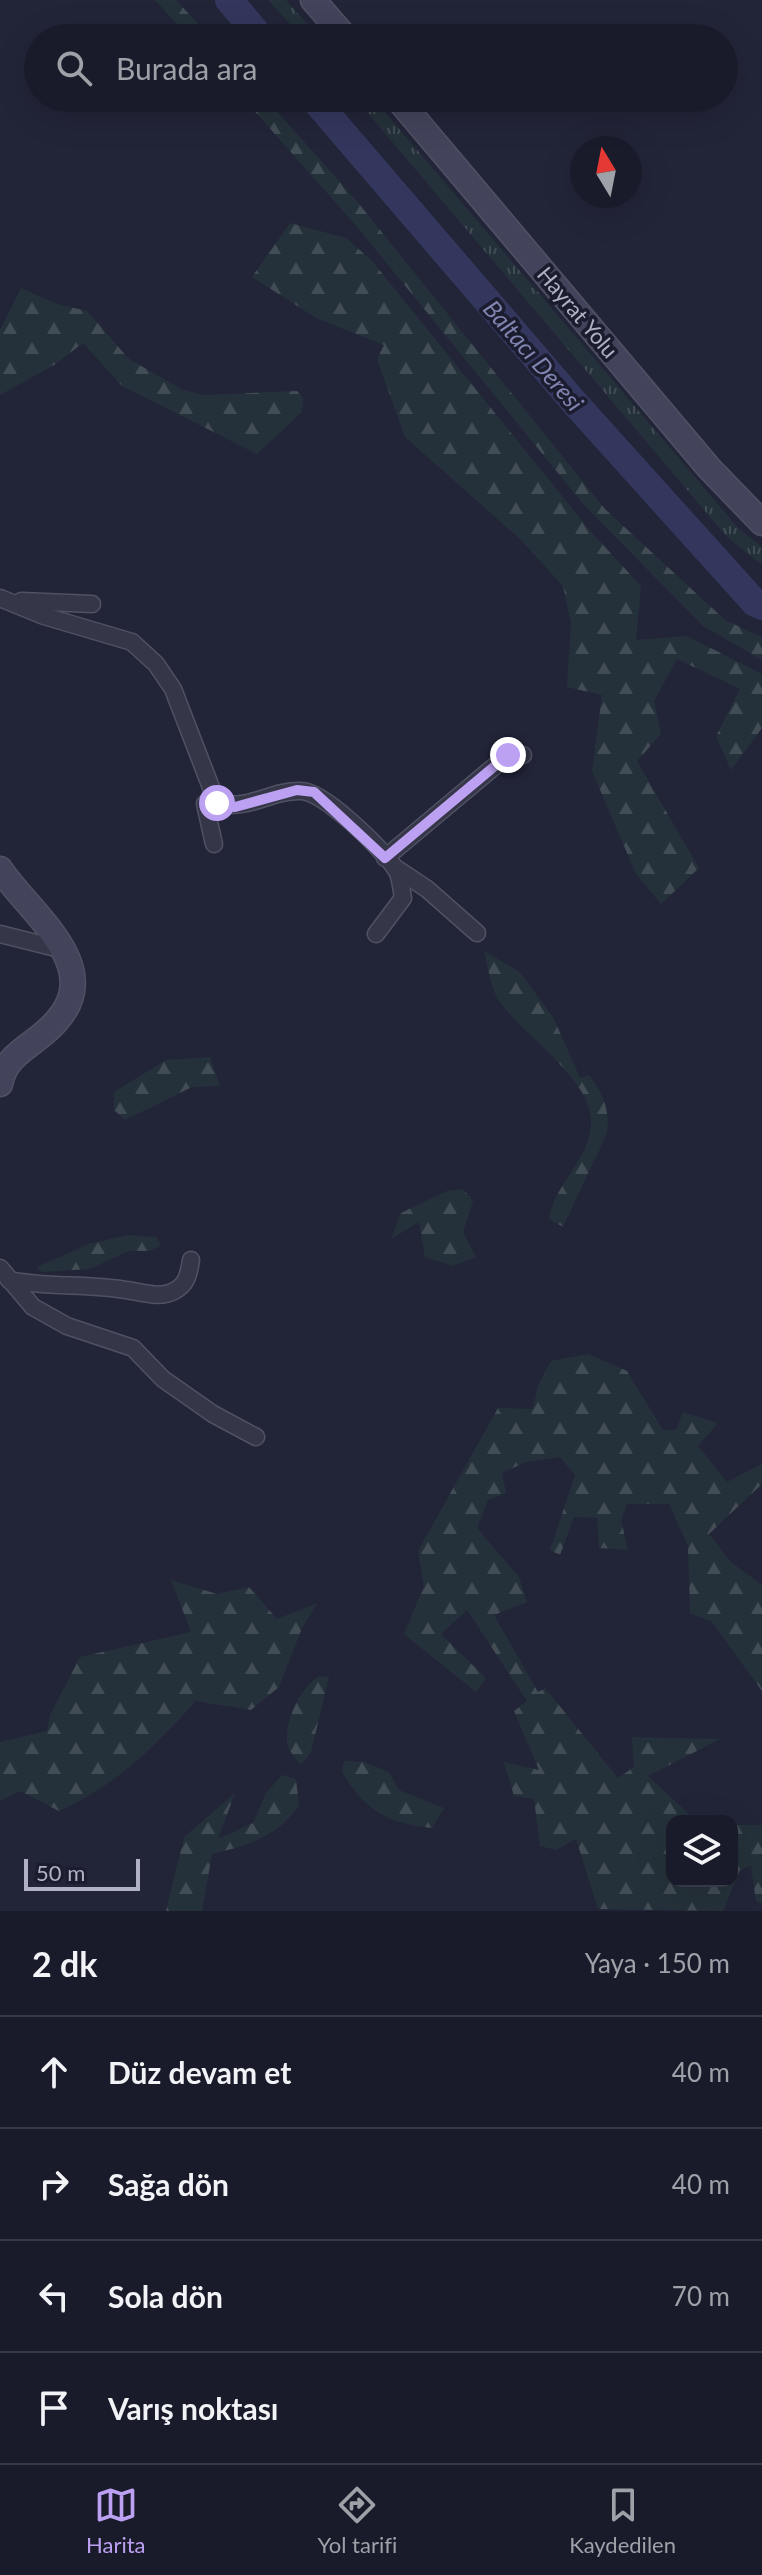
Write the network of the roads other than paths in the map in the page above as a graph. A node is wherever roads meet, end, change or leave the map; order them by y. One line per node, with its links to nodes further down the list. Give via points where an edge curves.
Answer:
1 (313, 0): 2 (main road)
2 (334, 24)
3 (409, 112): 4 (main road, Hayrat Yolu, via 709,468)
4 (762, 523)
5 (4, 599): 6 (street); 8 (street, via 132,642 156,664 173,689)
6 (92, 604)
7 (523, 755): 10 (street, via 508,755)
8 (213, 797): 9 (street, via 205,804); 10 (street, via 235,807 297,790 314,792)
9 (214, 844)
10 (391, 864): 12 (street); 14 (street, via 403,898)
11 (0, 869): 15 (main road)
12 (477, 933)
13 (0, 934): 15 (street)
14 (376, 934)
15 (61, 946): 16 (main road, via 73,979 66,1007 44,1033 14,1055)
16 (0, 1084)
17 (191, 1260): 18 (street, via 185,1283 158,1295 97,1285 42,1287)
18 (5, 1274): 19 (street, via 33,1307 67,1326 133,1348 163,1379)
19 (256, 1437)

